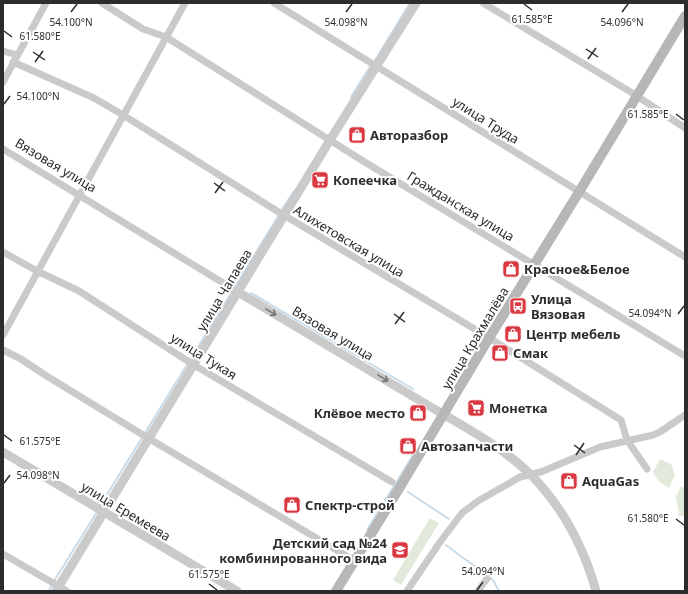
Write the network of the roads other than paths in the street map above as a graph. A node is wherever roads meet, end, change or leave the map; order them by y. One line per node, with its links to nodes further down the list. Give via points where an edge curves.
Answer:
1 (46, 3): 10 (street)
2 (102, 3): 8 (street, Гражданская улица, via 144,29)
3 (185, 3): 8 (street)
4 (274, 3): 12 (street, улица Труда)
5 (416, 3): 12 (street, улица Чапаева)
6 (483, 3): 14 (street)
7 (685, 16): 14 (main road, улица Крахмалёва)
8 (166, 37): 15 (street); 17 (street, Гражданская улица)
9 (3, 51): 10 (street)
10 (17, 55): 11 (street)
11 (13, 62): 13 (street); 15 (street, Алихетовская улица, via 94,98)
12 (376, 67): 17 (street, улица Чапаева); 19 (street, улица Труда)
13 (3, 82)
14 (637, 96): 16 (street); 19 (main road, улица Крахмалёва)
15 (123, 115): 20 (street); 21 (street, Алихетовская улица)
16 (685, 128)
17 (330, 140): 21 (street, улица Чапаева); 24 (street, Гражданская улица)
18 (3, 149): 20 (street, Вязовая улица)
19 (580, 192): 23 (street, улица Труда); 24 (main road, улица Крахмалёва)
20 (80, 194): 25 (street); 26 (street, Вязовая улица)
21 (285, 216): 26 (street, улица Чапаева); 28 (street, Алихетовская улица)
22 (3, 252): 25 (street, улица Тукая)
23 (685, 257)
24 (534, 265): 28 (main road, улица Крахмалёва); 30 (street, Гражданская улица)
25 (37, 271): 27 (street); 31 (street, улица Тукая, via 79,291)
26 (238, 292): 31 (street, улица Чапаева); 32 (street, Вязовая улица, one-way to 32)
27 (3, 335)
28 (489, 338): 32 (main road, улица Крахмалёва); 35 (street, Алихетовская улица, via 621,420)
29 (3, 350): 34 (street)
30 (685, 356)
31 (194, 365): 34 (street, улица Чапаева); 39 (street, улица Тукая)
32 (444, 415): 38 (street, Вязовая улица, via 500,450); 42 (main road, улица Крахмалёва)
33 (685, 415): 35 (street, via 654,435)
34 (148, 438): 40 (street, улица Чапаева); 42 (street)
35 (627, 440): 37 (street, Алихетовская улица); 38 (street, via 600,447 541,472)
36 (3, 452): 40 (street, улица Еремеева)
37 (647, 469)
38 (530, 474): 48 (street, via 478,501 462,513); 50 (street, Вязовая улица, via 556,506 573,534)
39 (392, 482)
40 (104, 512): 44 (street, улица Чапаева); 46 (street, улица Еремеева)
41 (3, 554): 44 (street)
42 (355, 561): 47 (main road, улица Крахмалёва)
43 (488, 577): 49 (street)
44 (57, 588): 45 (street)
45 (67, 591)
46 (237, 591)
47 (336, 591)
48 (407, 591)
49 (478, 591)
50 (596, 591)

